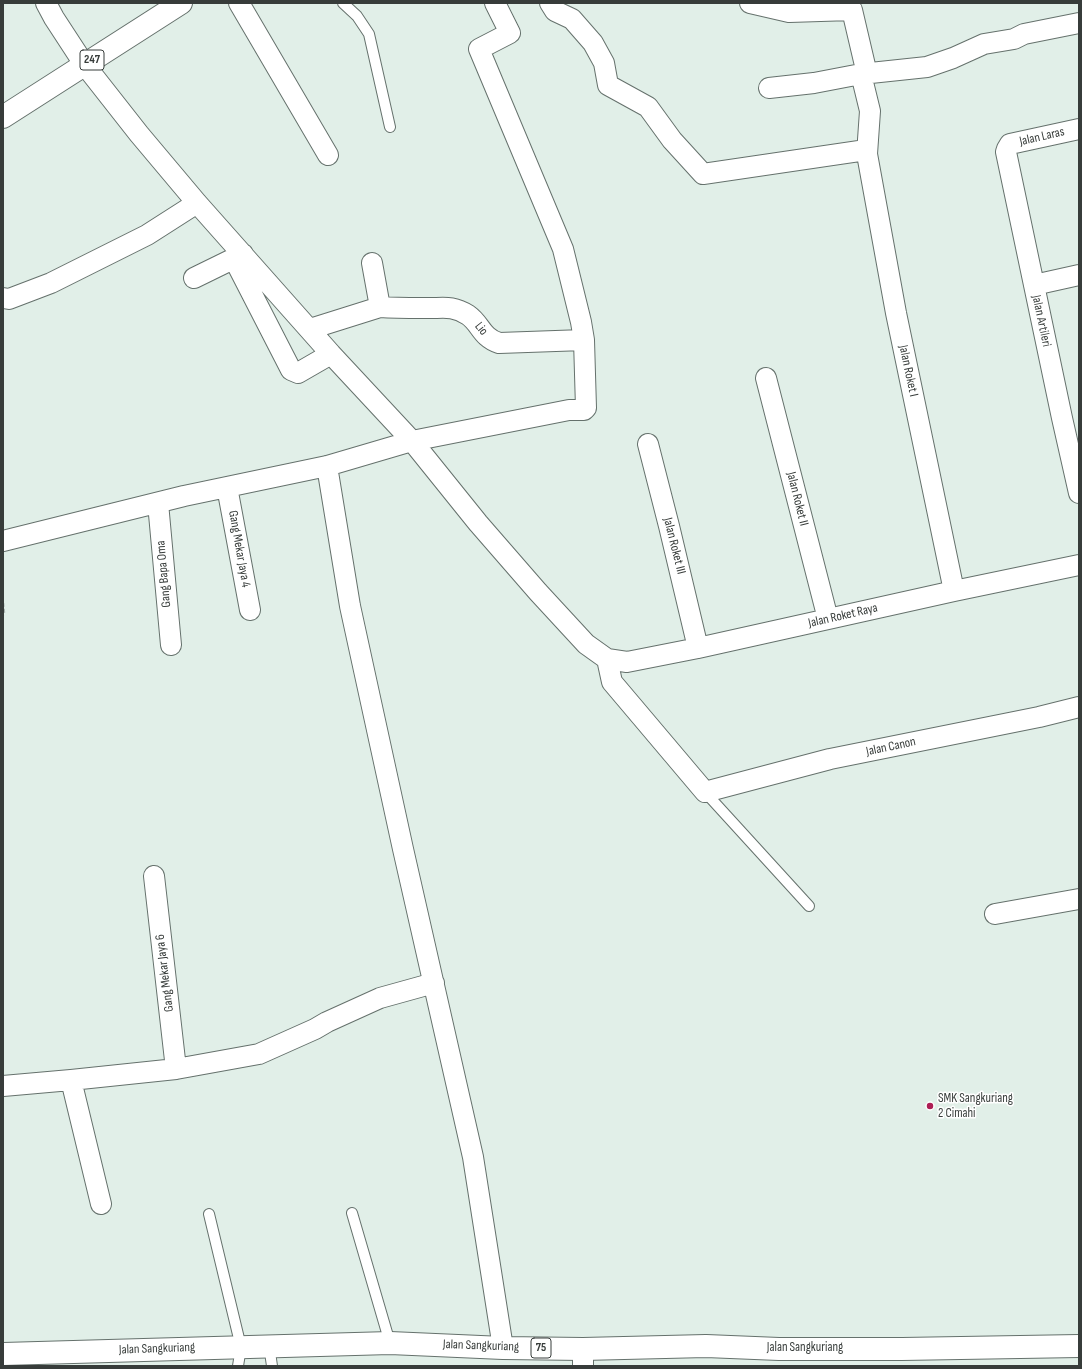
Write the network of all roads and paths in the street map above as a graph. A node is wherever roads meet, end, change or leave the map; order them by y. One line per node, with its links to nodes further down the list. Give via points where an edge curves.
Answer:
1 (46, 3): 9 (street)
2 (180, 3): 9 (main road, 247)
3 (239, 3): 17 (street)
4 (343, 3): 13 (lane, via 357,16 369,34)
5 (495, 3): 27 (street, via 510,33 479,49 562,249)
6 (550, 3): 16 (street, via 556,11 572,19 593,43 604,63 608,85 648,107 672,140 703,174)
7 (750, 3): 10 (street, Jalan Roket I, via 789,12 852,10)
8 (1079, 23): 10 (street, via 984,44 927,67)
9 (84, 64): 12 (main road, 247); 18 (street)
10 (864, 74): 11 (street); 16 (street, Jalan Roket I, via 870,112)
11 (769, 88)
12 (3, 117)
13 (390, 127)
14 (1079, 128): 15 (street, Jalan Laras, via 1010,144)
15 (1007, 149): 23 (street, Jalan Artileri)
16 (866, 150): 39 (street, Jalan Roket I, via 896,313)
17 (328, 155)
18 (198, 203): 19 (street); 24 (street, via 147,235 51,283 9,299)
19 (238, 257): 22 (street); 26 (street); 28 (street, via 291,370 298,373)
20 (372, 264): 25 (street)
21 (1079, 275): 23 (street)
22 (194, 278)
23 (1034, 285): 30 (street, Jalan Artileri)
24 (3, 298)
25 (380, 307): 26 (street, Lio); 27 (street, Lio, via 455,309 473,319 488,338 499,343)
26 (310, 329): 28 (street)
27 (584, 340): 31 (street, via 584,410 569,410)
28 (332, 354): 31 (street)
29 (766, 378): 43 (street, Jalan Roket II)
30 (1070, 416): 35 (street, Jalan Artileri)
31 (412, 441): 33 (street); 46 (street, via 538,592 586,644)
32 (648, 444): 45 (street, Jalan Roket III)
33 (327, 466): 34 (street); 53 (street, via 350,606)
34 (227, 487): 36 (street); 41 (street, Gang Mekar Jaya 4)
35 (1079, 494)
36 (158, 502): 37 (street); 44 (street, Gang Bapa Oma)
37 (3, 541)
38 (1079, 565): 39 (street, Jalan Roket Raya)
39 (954, 591): 43 (street, Jalan Roket Raya)
40 (3, 603): 42 (path)
41 (250, 610)
42 (3, 615)
43 (828, 619): 45 (street, Jalan Roket Raya)
44 (170, 645)
45 (698, 648): 46 (street, Jalan Roket Raya, via 627,662)
46 (607, 659): 48 (street, via 612,682)
47 (1079, 707): 48 (street, Jalan Canon, via 830,759)
48 (705, 792): 51 (lane)
49 (154, 876): 54 (street, Gang Mekar Jaya 6)
50 (1079, 899): 52 (street)
51 (809, 906)
52 (995, 914)
53 (434, 983): 54 (street, via 380,998 259,1054); 62 (street, via 473,1157)
54 (176, 1069): 55 (street)
55 (71, 1080): 56 (street); 57 (street)
56 (3, 1086)
57 (101, 1204)
58 (352, 1213): 60 (lane)
59 (209, 1214): 64 (lane)
60 (390, 1342): 62 (main road, Jalan Sangkuriang / 75); 65 (main road, Jalan Sangkuriang / 75)
61 (1079, 1346): 66 (main road, Jalan Sangkuriang / 75, via 902,1349 706,1346)
62 (503, 1348): 66 (main road, Jalan Sangkuriang / 75)
63 (3, 1354): 64 (main road, Jalan Sangkuriang / 75)
64 (240, 1356): 65 (main road, Jalan Sangkuriang / 75)
65 (271, 1356)
66 (583, 1358)

